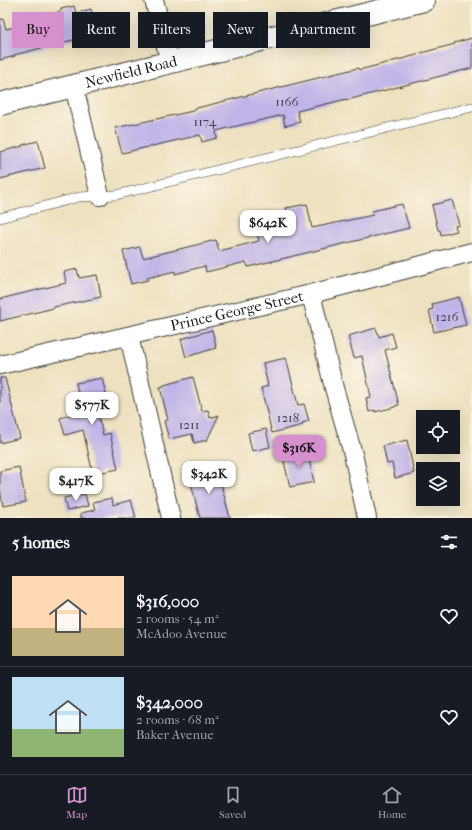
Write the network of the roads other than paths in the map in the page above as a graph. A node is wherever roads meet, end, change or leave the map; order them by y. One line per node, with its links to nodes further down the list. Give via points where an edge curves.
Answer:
1 (154, 0): 4 (street)
2 (424, 0): 3 (street, Newfield Road)
3 (394, 4): 4 (street, Newfield Road)
4 (170, 62): 5 (street, Newfield Road)
5 (74, 86): 6 (street, Newfield Road); 8 (street)
6 (0, 104)
7 (472, 106): 8 (lane, via 116,195)
8 (100, 196): 9 (lane, via 80,197)
9 (0, 218)
10 (472, 252): 11 (street, Prince George Street)
11 (311, 294): 12 (street, Prince George Street); 15 (street)
12 (129, 336): 13 (street, Prince George Street); 14 (street)
13 (0, 365)
14 (171, 518)
15 (367, 518)

